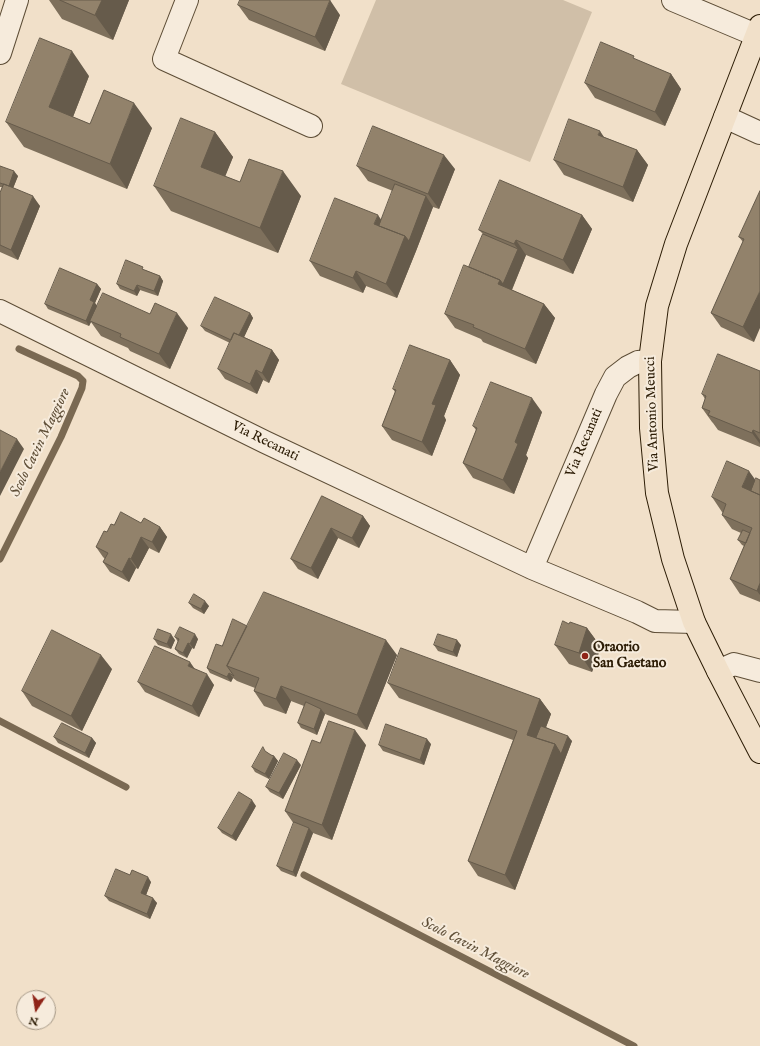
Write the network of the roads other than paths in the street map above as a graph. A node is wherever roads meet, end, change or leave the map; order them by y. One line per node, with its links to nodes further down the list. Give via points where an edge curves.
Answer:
1 (16, 0): 5 (street)
2 (188, 0): 7 (street, via 164,59)
3 (672, 0): 4 (street)
4 (758, 31): 6 (main road, Via Antonio Meucci)
5 (0, 53)
6 (725, 118): 8 (street); 10 (main road, Via Antonio Meucci, via 676,244 659,298)
7 (310, 126)
8 (760, 133)
9 (0, 311): 11 (street, Via Recanati, via 264,442)
10 (650, 361): 11 (street, Via Recanati, via 638,362 615,377); 12 (main road, Via Antonio Meucci, via 651,428 657,493 673,559)
11 (532, 568): 12 (street, Via Recanati, via 655,621)
12 (694, 622): 13 (main road, Via Antonio Meucci)
13 (718, 671): 14 (street, via 734,664); 15 (main road, Via Antonio Meucci)
14 (760, 671)
15 (760, 752)

